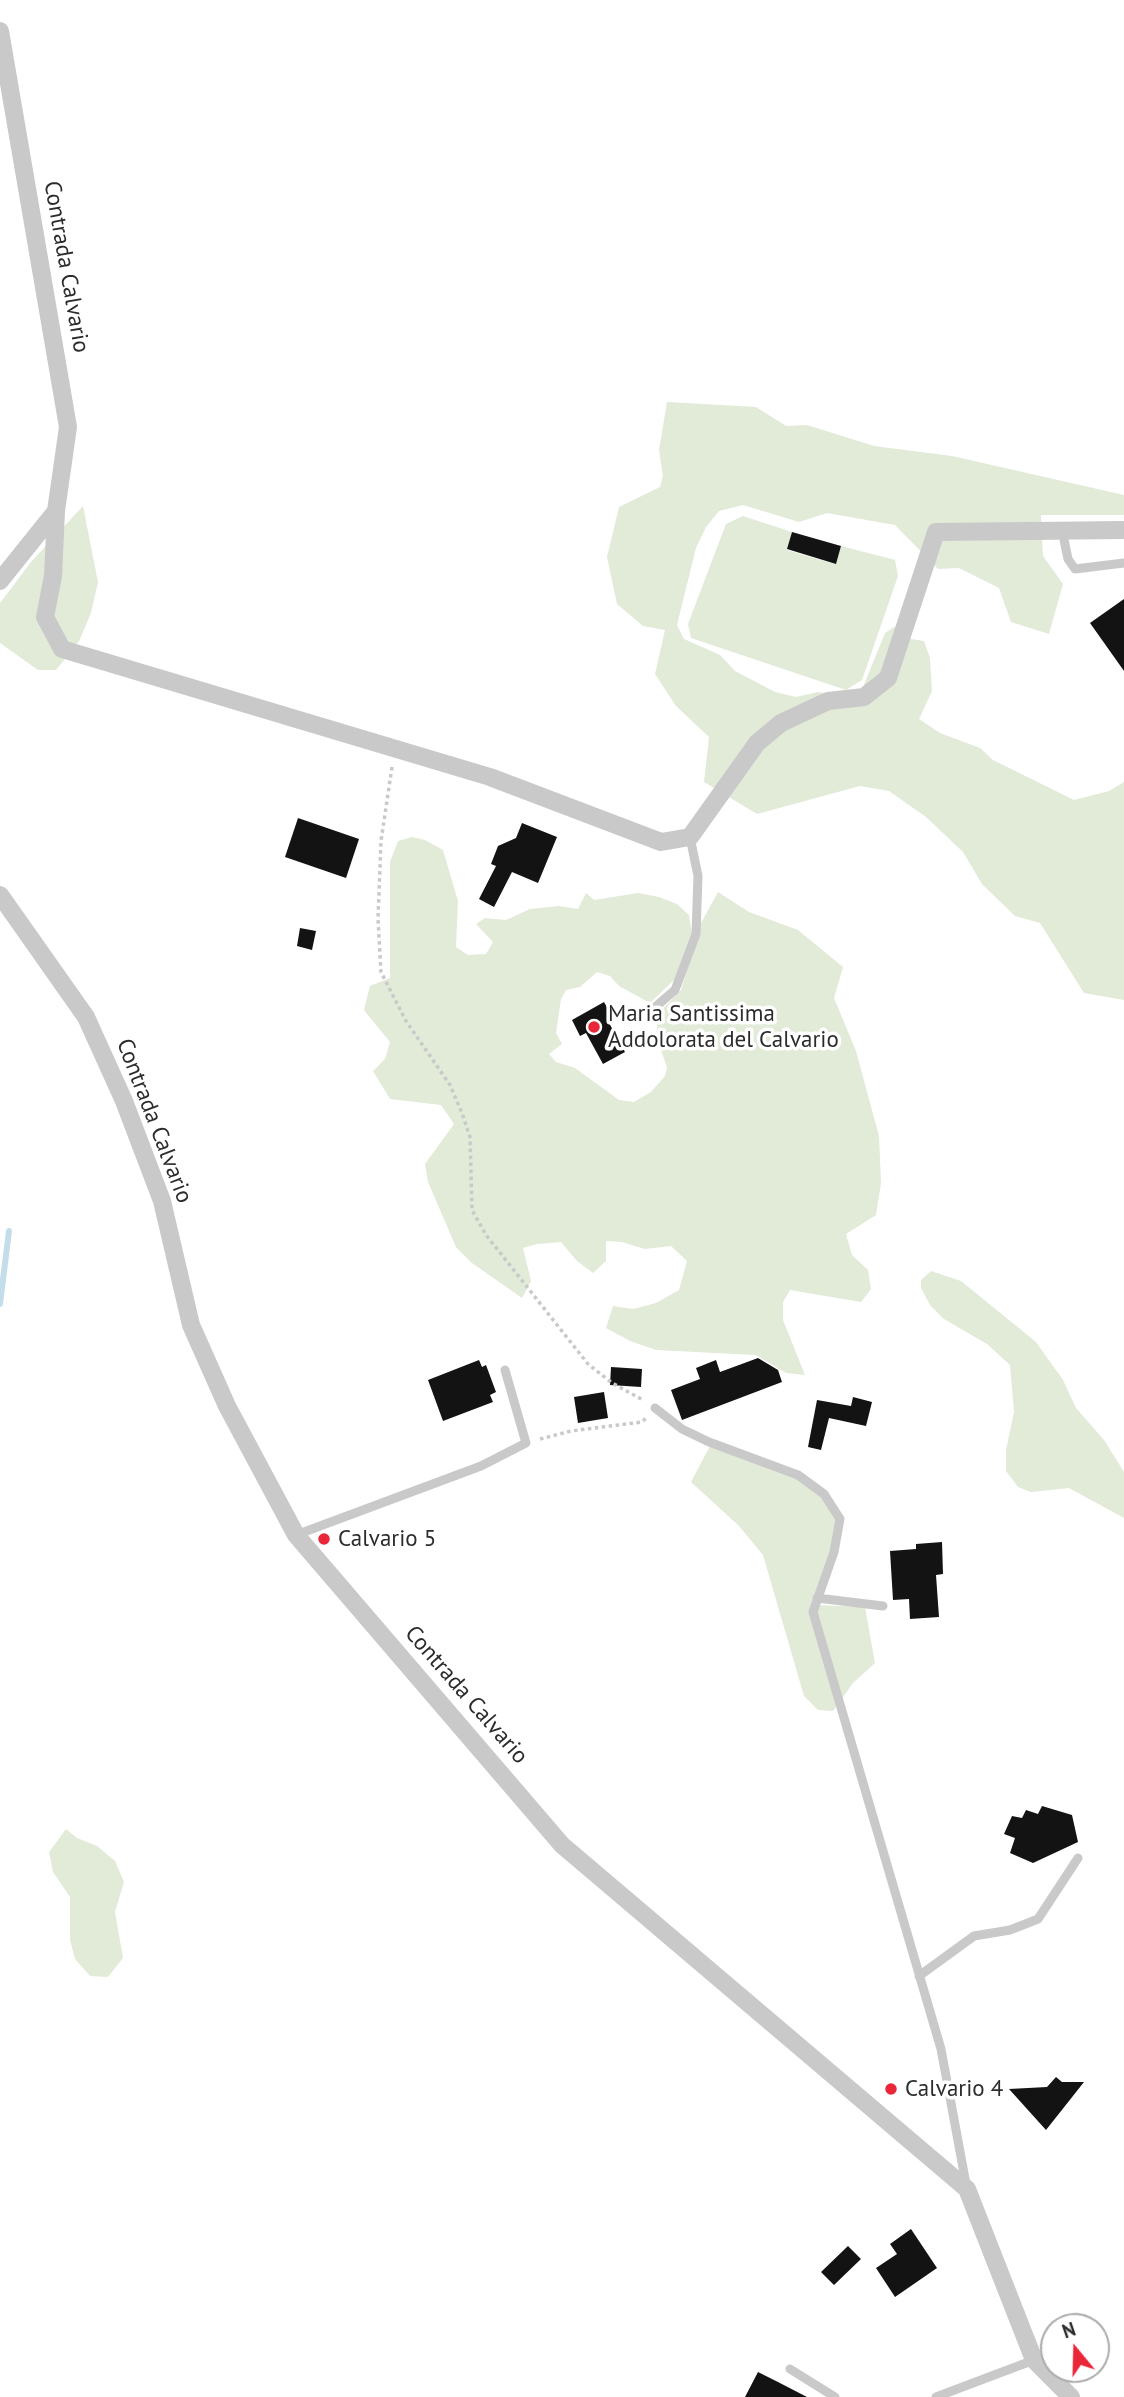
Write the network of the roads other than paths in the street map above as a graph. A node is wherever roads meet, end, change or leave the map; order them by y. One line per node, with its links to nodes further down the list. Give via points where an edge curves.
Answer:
1 (0, 31): 2 (street, Contrada Calvario, via 68,427)
2 (56, 511): 6 (street); 7 (street, Contrada Calvario, via 53,576 45,617 62,649 490,777 661,842)
3 (1062, 530): 4 (street); 5 (lane, via 1075,569); 7 (street, via 936,532 888,678 864,697 828,701 781,723 757,743)
4 (1124, 530)
5 (1124, 563)
6 (0, 581)
7 (690, 836): 9 (lane, via 698,876 696,934 675,989)
8 (0, 895): 12 (street, Contrada Calvario, via 86,1017 162,1201 191,1325 227,1406)
9 (653, 1009)
10 (505, 1370): 12 (lane, via 526,1443 481,1466)
11 (654, 1408): 13 (lane, via 682,1429 799,1475 824,1494 840,1519)
12 (296, 1535): 17 (street, Contrada Calvario, via 562,1845)
13 (817, 1598): 14 (lane); 16 (lane, via 813,1612)
14 (883, 1606)
15 (1078, 1858): 16 (lane, via 1038,1919 974,1936)
16 (919, 1976): 17 (lane, via 942,2049)
17 (967, 2189): 18 (street, Contrada Calvario)
18 (1034, 2360): 21 (lane); 22 (street, Contrada Calvario)
19 (790, 2369): 20 (lane)
20 (835, 2397)
21 (936, 2397)
22 (1071, 2397)

